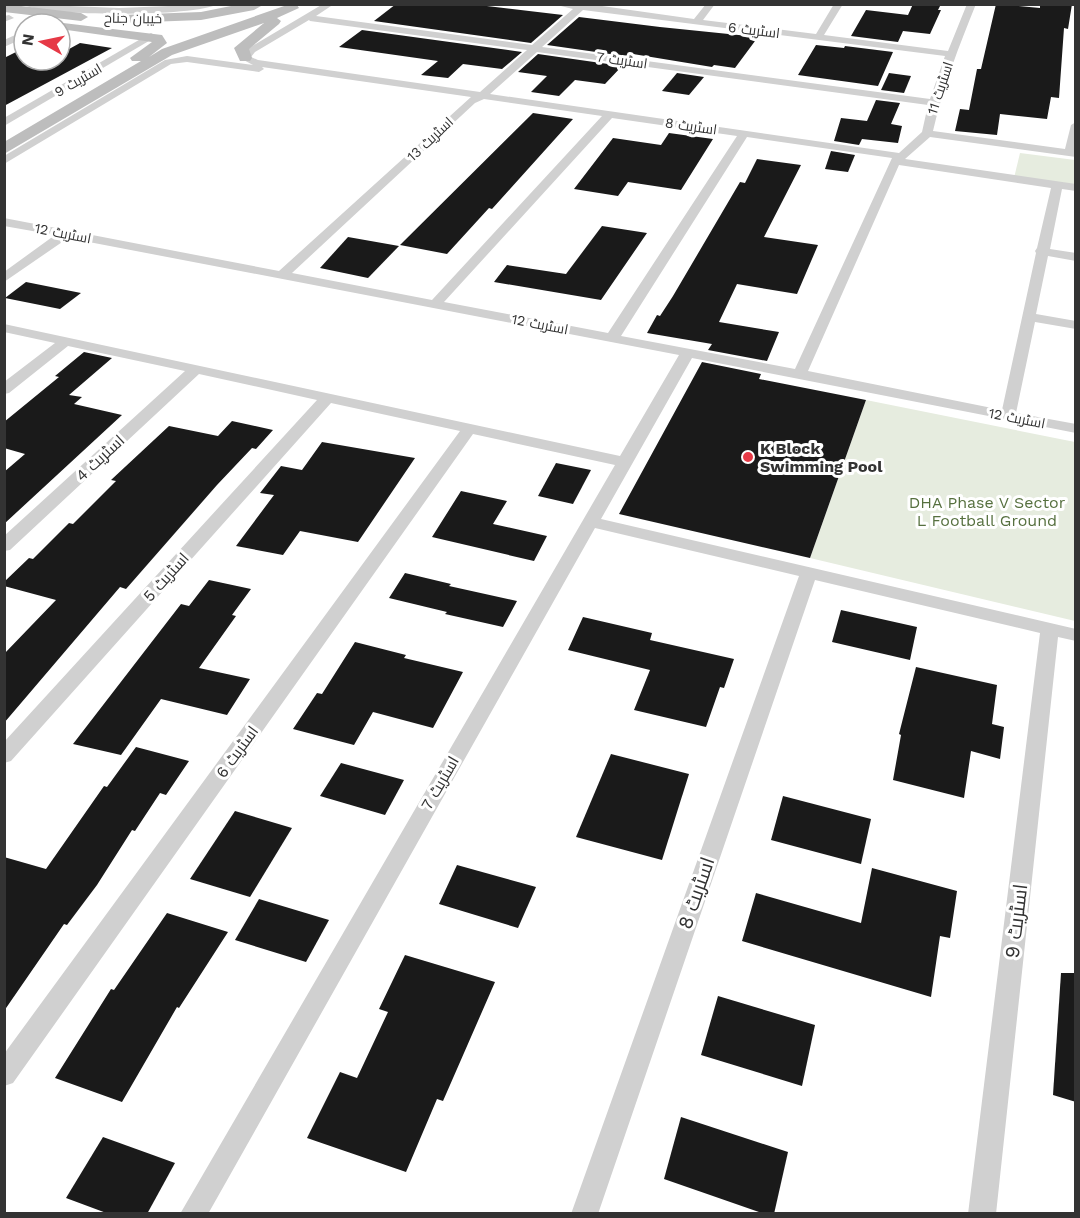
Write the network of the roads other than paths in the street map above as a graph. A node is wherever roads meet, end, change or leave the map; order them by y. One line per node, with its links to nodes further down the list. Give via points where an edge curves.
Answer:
1 (214, 4): 10 (street, via 137,11)
2 (261, 4): 10 (main road, خیبان جناح, via 168,19 114,19)
3 (330, 4): 12 (street)
4 (557, 4): 9 (street, اسٹریٹ 6)
5 (711, 4): 13 (street)
6 (839, 4): 17 (street)
7 (972, 4): 20 (street, اسٹریٹ 11)
8 (297, 6): 15 (main road, خیبان جناح, via 257,16 192,24); 18 (main road); 21 (main road, via 241,48)
9 (582, 6): 13 (street, اسٹریٹ 6); 19 (street, اسٹریٹ 13)
10 (29, 7): 11 (main road, خیبان جناح)
11 (6, 16)
12 (310, 18): 19 (street, اسٹریٹ 7); 21 (street, via 252,50)
13 (696, 22): 17 (street, اسٹریٹ 6)
14 (72, 26): 15 (main road, خیبان جناح)
15 (79, 27): 16 (main road, خیبان جناح)
16 (154, 37): 18 (main road, خیبان جناح, via 179,34 188,38); 25 (street, اسٹریٹ 9); 29 (main road, via 160,43 155,47)
17 (818, 38): 20 (street, اسٹریٹ 6)
18 (182, 45): 30 (main road)
19 (535, 49): 22 (street, اسٹریٹ 13); 23 (street, اسٹریٹ 7)
20 (951, 54): 23 (street, اسٹریٹ 11)
21 (245, 58): 22 (street, via 256,63)
22 (477, 98): 24 (street, اسٹریٹ 8); 33 (street, اسٹریٹ 8, via 188,59 168,62); 40 (street, اسٹریٹ 13)
23 (934, 103): 27 (street, اسٹریٹ 11)
24 (610, 114): 28 (street, اسٹریٹ 8); 42 (street)
25 (4, 123)
26 (1076, 125): 31 (street)
27 (927, 133): 31 (street); 32 (street, اسٹریٹ 11)
28 (744, 134): 32 (street, اسٹریٹ 8); 46 (street)
29 (4, 135)
30 (4, 149)
31 (1073, 153)
32 (897, 159): 34 (street, اسٹریٹ 8); 50 (street)
33 (4, 161)
34 (1057, 185): 35 (street, اسٹریٹ 8); 38 (street)
35 (1076, 188)
36 (4, 222): 37 (street, اسٹریٹ 12)
37 (64, 234): 40 (street, اسٹریٹ 12); 41 (street)
38 (1041, 251): 39 (street); 43 (street)
39 (1076, 257)
40 (282, 275): 42 (street, اسٹریٹ 12)
41 (4, 278)
42 (435, 304): 46 (street, اسٹریٹ 12)
43 (1029, 317): 44 (street); 53 (street)
44 (1076, 325)
45 (4, 328): 47 (street)
46 (612, 338): 48 (street, اسٹریٹ 12)
47 (66, 341): 49 (street); 51 (street)
48 (688, 352): 50 (street, اسٹریٹ 12); 56 (street, اسٹریٹ 7)
49 (196, 369): 52 (street); 58 (street, اسٹریٹ 4)
50 (801, 374): 53 (street, اسٹریٹ 12)
51 (4, 390)
52 (327, 398): 54 (street); 62 (street, اسٹریٹ 5)
53 (1008, 416): 55 (street, اسٹریٹ 12)
54 (469, 429): 56 (street); 63 (street, اسٹریٹ 6)
55 (1076, 429)
56 (624, 462): 57 (street, اسٹریٹ 7)
57 (590, 522): 59 (street); 64 (street, اسٹریٹ 7)
58 (4, 546)
59 (809, 573): 60 (street); 65 (street, اسٹریٹ 8)
60 (1050, 629): 61 (street); 66 (street, اسٹریٹ 9)
61 (1076, 635)
62 (4, 756)
63 (4, 1075)
64 (193, 1214)
65 (584, 1214)
66 (982, 1214)

